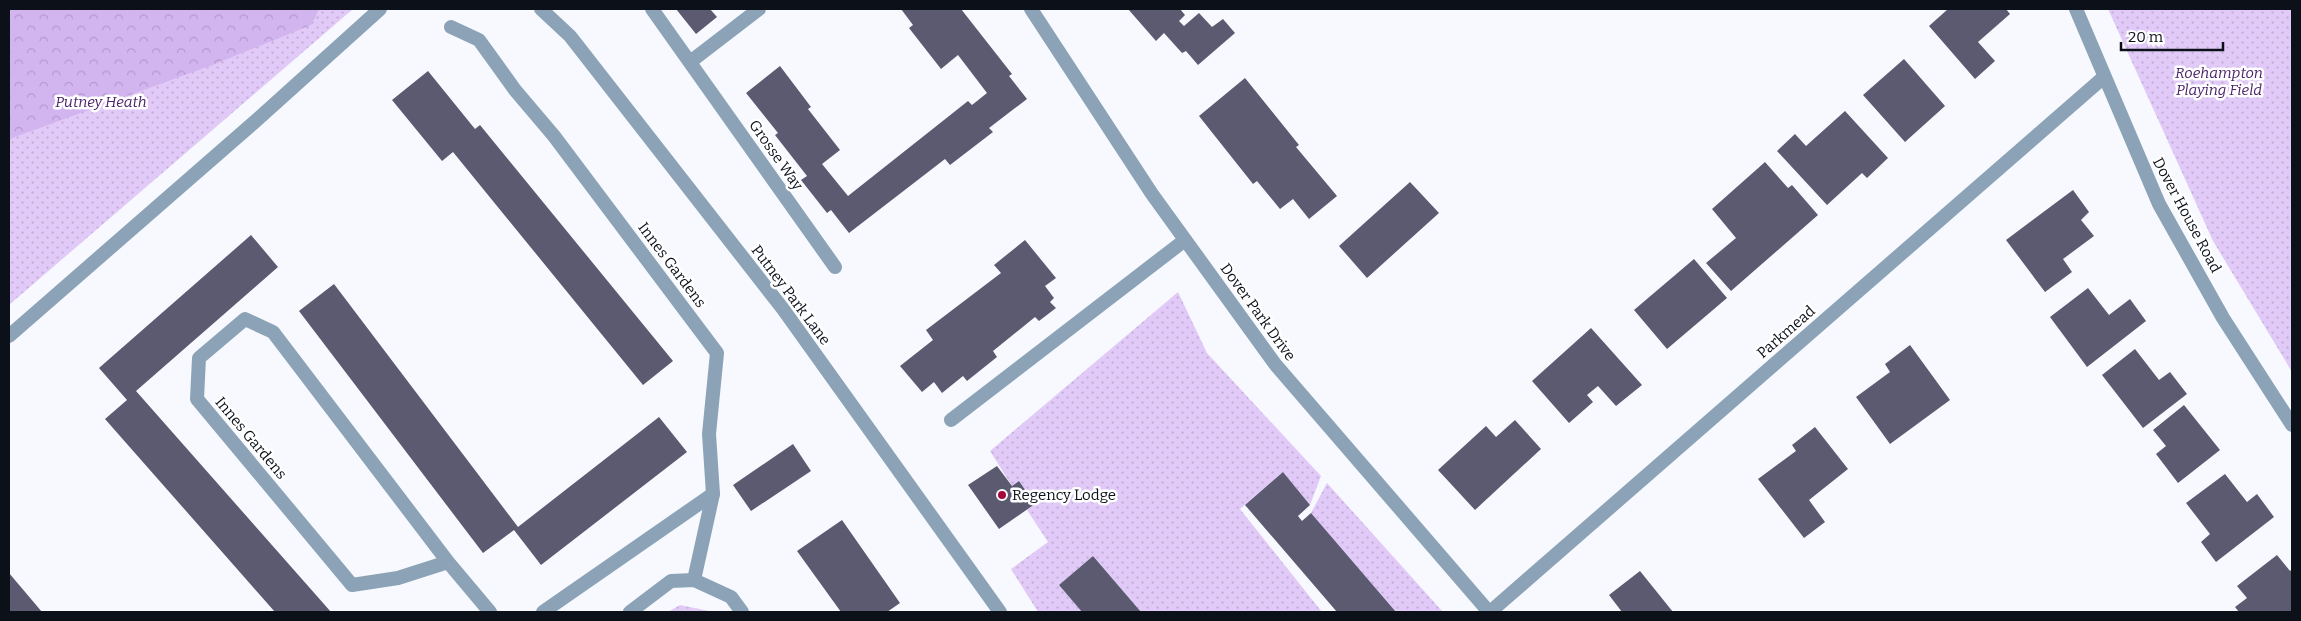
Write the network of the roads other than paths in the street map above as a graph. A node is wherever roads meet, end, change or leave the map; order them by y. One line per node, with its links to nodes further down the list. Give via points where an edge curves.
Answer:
1 (380, 9): 12 (street)
2 (541, 9): 22 (street, Putney Park Lane, via 570,36 783,309)
3 (652, 9): 8 (street, Grosse Way)
4 (759, 9): 8 (street)
5 (1031, 9): 10 (street, Dover Park Drive)
6 (2076, 9): 9 (street, Dover House Road)
7 (451, 27): 15 (street, Innes Gardens, via 479,40 717,353 709,434)
8 (690, 62): 11 (street, Grosse Way)
9 (2104, 77): 14 (street, Dover House Road, via 2159,204 2223,318); 23 (street, Parkmead)
10 (1185, 240): 13 (street); 23 (street, Dover Park Drive, via 1275,364)
11 (835, 267)
12 (9, 336)
13 (951, 420)
14 (2292, 425)
15 (713, 494): 17 (street, Innes Gardens); 19 (street)
16 (448, 562): 16 (street, Innes Gardens, via 273,332 245,319 199,358 197,399 352,585 398,578); 18 (street, Innes Gardens)
17 (694, 580): 20 (street, via 671,581); 21 (street, via 731,597)
18 (490, 612)
19 (543, 612)
20 (630, 612)
21 (742, 612)
22 (1000, 612)
23 (1489, 612)

